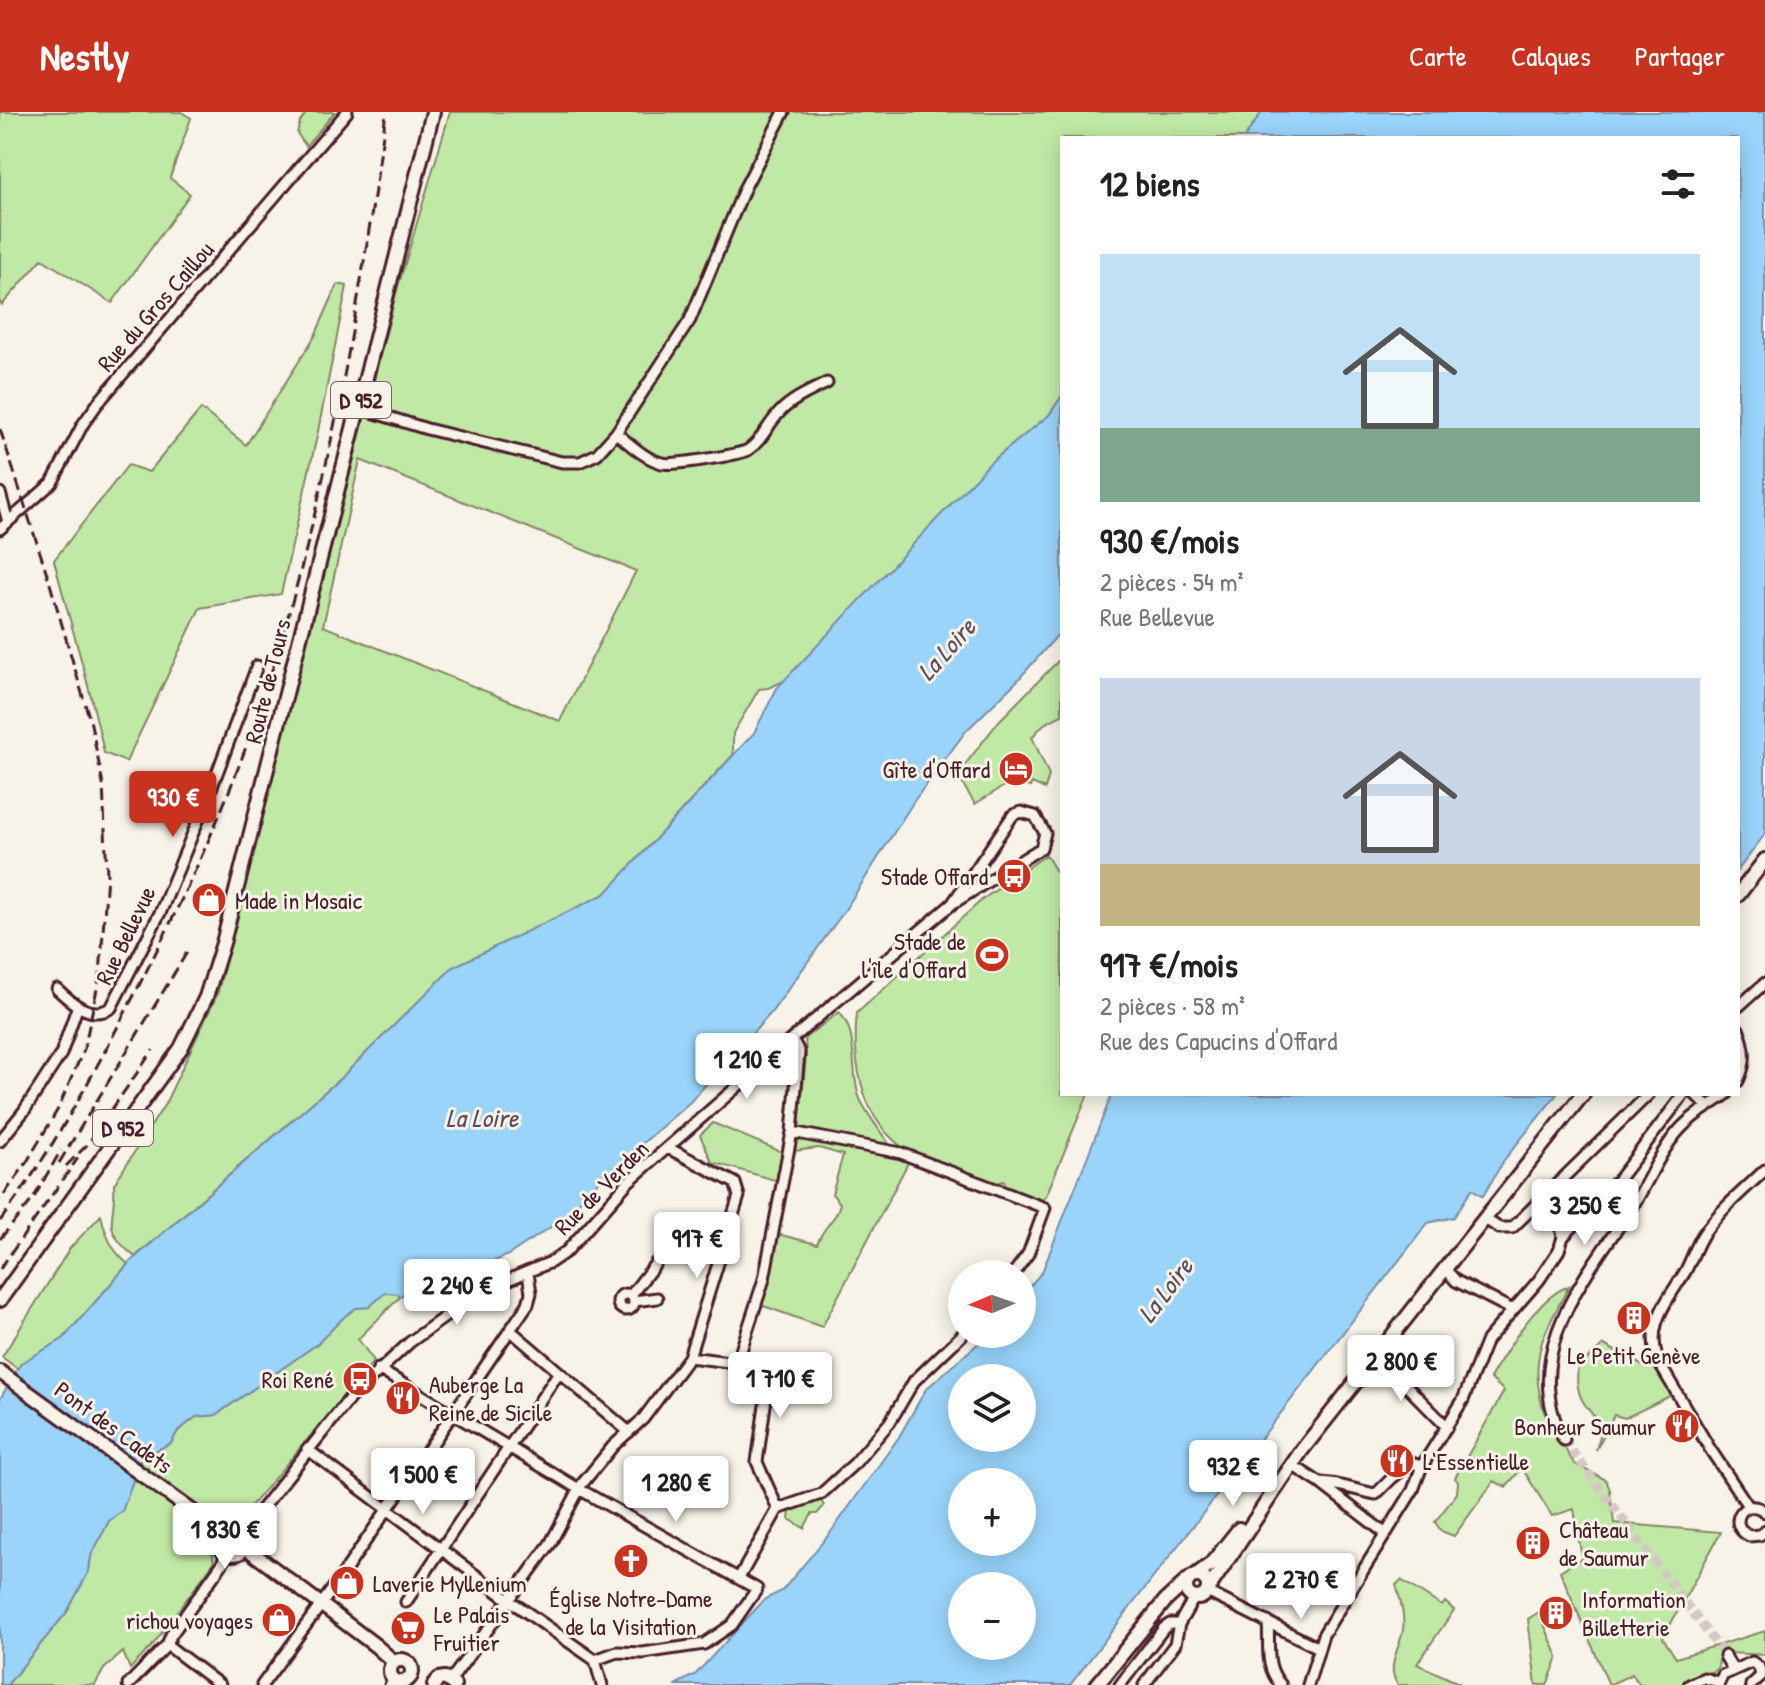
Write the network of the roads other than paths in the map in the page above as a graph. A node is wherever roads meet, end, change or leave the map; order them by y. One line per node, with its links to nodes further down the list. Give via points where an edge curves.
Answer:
1 (347, 112): 8 (street, Rue du Gros Caillou, via 98,403 52,483)
2 (433, 112): 5 (main road, Route de Tours / D 952)
3 (784, 112): 6 (street, via 740,199 690,320)
4 (827, 383): 6 (street, via 788,404 747,450 725,456 664,464)
5 (359, 408): 6 (street, via 562,462 580,462 597,454); 39 (main road, Route de Tours / D 952, via 206,997 181,1048)
6 (616, 433)
7 (0, 493): 8 (street)
8 (4, 525)
9 (257, 666): 16 (street, Rue Bellevue, via 161,911 111,1008)
10 (1765, 860): 11 (main road)
11 (1740, 892)
12 (952, 904): 12 (street, via 1041,848 1045,833 1035,816 1013,815); 18 (street, Rue de Verden)
13 (1765, 983): 15 (street)
14 (57, 989): 16 (street)
15 (1740, 1005)
16 (77, 1008): 26 (street, via 61,1054)
17 (1740, 1035): 19 (street, via 1745,1051)
18 (792, 1039): 27 (street, via 799,1052); 29 (street, Rue de Verden)
19 (1740, 1076)
20 (1581, 1096): 32 (main road)
21 (1647, 1096): 31 (street)
22 (1682, 1096): 33 (street, via 1618,1180)
23 (1697, 1096): 25 (street)
24 (1724, 1096): 25 (street)
25 (1707, 1106): 52 (street, via 1669,1142 1561,1321 1548,1376)
26 (4, 1129): 28 (street)
27 (792, 1132): 35 (street, via 901,1153 1045,1208); 45 (street, via 764,1279)
28 (0, 1141)
29 (668, 1148): 34 (street, via 735,1183 739,1196); 37 (street, Rue de Verden, via 629,1181 567,1251)
30 (1765, 1170): 59 (street, via 1705,1231 1661,1309 1653,1338 1662,1368)
31 (1547, 1193): 32 (street, via 1512,1228 1499,1228); 33 (street, via 1557,1208)
32 (1485, 1219): 36 (main road)
33 (1563, 1237): 40 (street, via 1539,1280)
34 (723, 1250): 38 (street, via 696,1235 683,1232 676,1237 633,1298); 44 (street)
35 (1024, 1260)
36 (1446, 1270): 40 (street, via 1456,1281); 43 (main road)
37 (528, 1273): 41 (street, via 528,1304); 46 (street, Rue de Verden, via 481,1291)
38 (657, 1298)
39 (0, 1300)
40 (1513, 1310): 50 (street, via 1487,1340)
41 (510, 1330): 48 (street); 49 (street)
42 (948, 1348): 61 (street, via 914,1381 890,1422 855,1463 821,1494)
43 (1376, 1355): 50 (street); 55 (main road)
44 (689, 1357): 45 (street); 51 (street)
45 (737, 1363): 61 (street, via 761,1378 766,1398 757,1462)
46 (378, 1369): 49 (street); 54 (street, Rue de Verden)
47 (0, 1372): 65 (main road, Pont des Cadets)
48 (559, 1372): 51 (street); 53 (street)
49 (451, 1413): 53 (street); 60 (street)
50 (1447, 1427): 56 (street)
51 (629, 1432): 58 (street)
52 (1564, 1440)
53 (509, 1448): 58 (street); 68 (street)
54 (307, 1449): 60 (street); 63 (street, Rue de Verden)
55 (1292, 1465): 57 (street); 71 (main road, via 1211,1564); 72 (main road)
56 (1422, 1466): 57 (street, via 1411,1463 1376,1494); 66 (street)
57 (1320, 1483): 66 (street)
58 (579, 1489): 70 (street); 74 (street, via 550,1544)
59 (1748, 1506): 62 (street); 64 (street, via 1738,1516 1740,1530 1753,1537)
60 (387, 1509): 68 (street); 77 (street)
61 (778, 1509): 70 (street)
62 (1765, 1510)
63 (244, 1531): 65 (main road, via 232,1526); 67 (main road)
64 (1765, 1531)
65 (221, 1532): 69 (main road, via 220,1545)
66 (1386, 1534): 81 (street)
67 (245, 1547): 69 (main road); 77 (main road)
68 (441, 1549): 74 (street); 76 (street)
69 (226, 1552): 80 (street)
70 (739, 1578): 83 (street, via 757,1589 732,1625 704,1644 617,1652)
71 (1192, 1578): 72 (main road, via 1206,1579); 73 (main road, via 1186,1586); 75 (main road)
72 (1208, 1590): 73 (main road, via 1200,1598); 78 (street)
73 (1192, 1596): 75 (main road); 79 (street)
74 (509, 1600): 83 (street); 89 (street)
75 (1165, 1601): 96 (main road)
76 (406, 1602)
77 (321, 1605): 84 (main road); 94 (street)
78 (1268, 1622): 81 (street); 99 (street, via 1268,1663)
79 (1179, 1624): 97 (street, via 1164,1628); 98 (street, via 1175,1644)
80 (167, 1645): 92 (street); 93 (street)
81 (1319, 1648): 100 (street)
82 (1725, 1656): 86 (street)
83 (595, 1660): 95 (street)
84 (394, 1662): 87 (main road, via 409,1663); 88 (main road)
85 (1762, 1665): 86 (street, via 1747,1662); 102 (street, via 1761,1676)
86 (1733, 1670): 91 (street)
87 (411, 1675): 88 (main road); 90 (main road)
88 (392, 1682)
89 (452, 1683): 90 (main road, via 442,1678)
90 (434, 1684)
91 (1718, 1684): 101 (street, via 1704,1678)
92 (128, 1685)
93 (220, 1685)
94 (262, 1685)
95 (602, 1685)
96 (1097, 1685)
97 (1120, 1685)
98 (1144, 1685)
99 (1281, 1685)
100 (1308, 1685)
101 (1689, 1685)
102 (1751, 1685)

